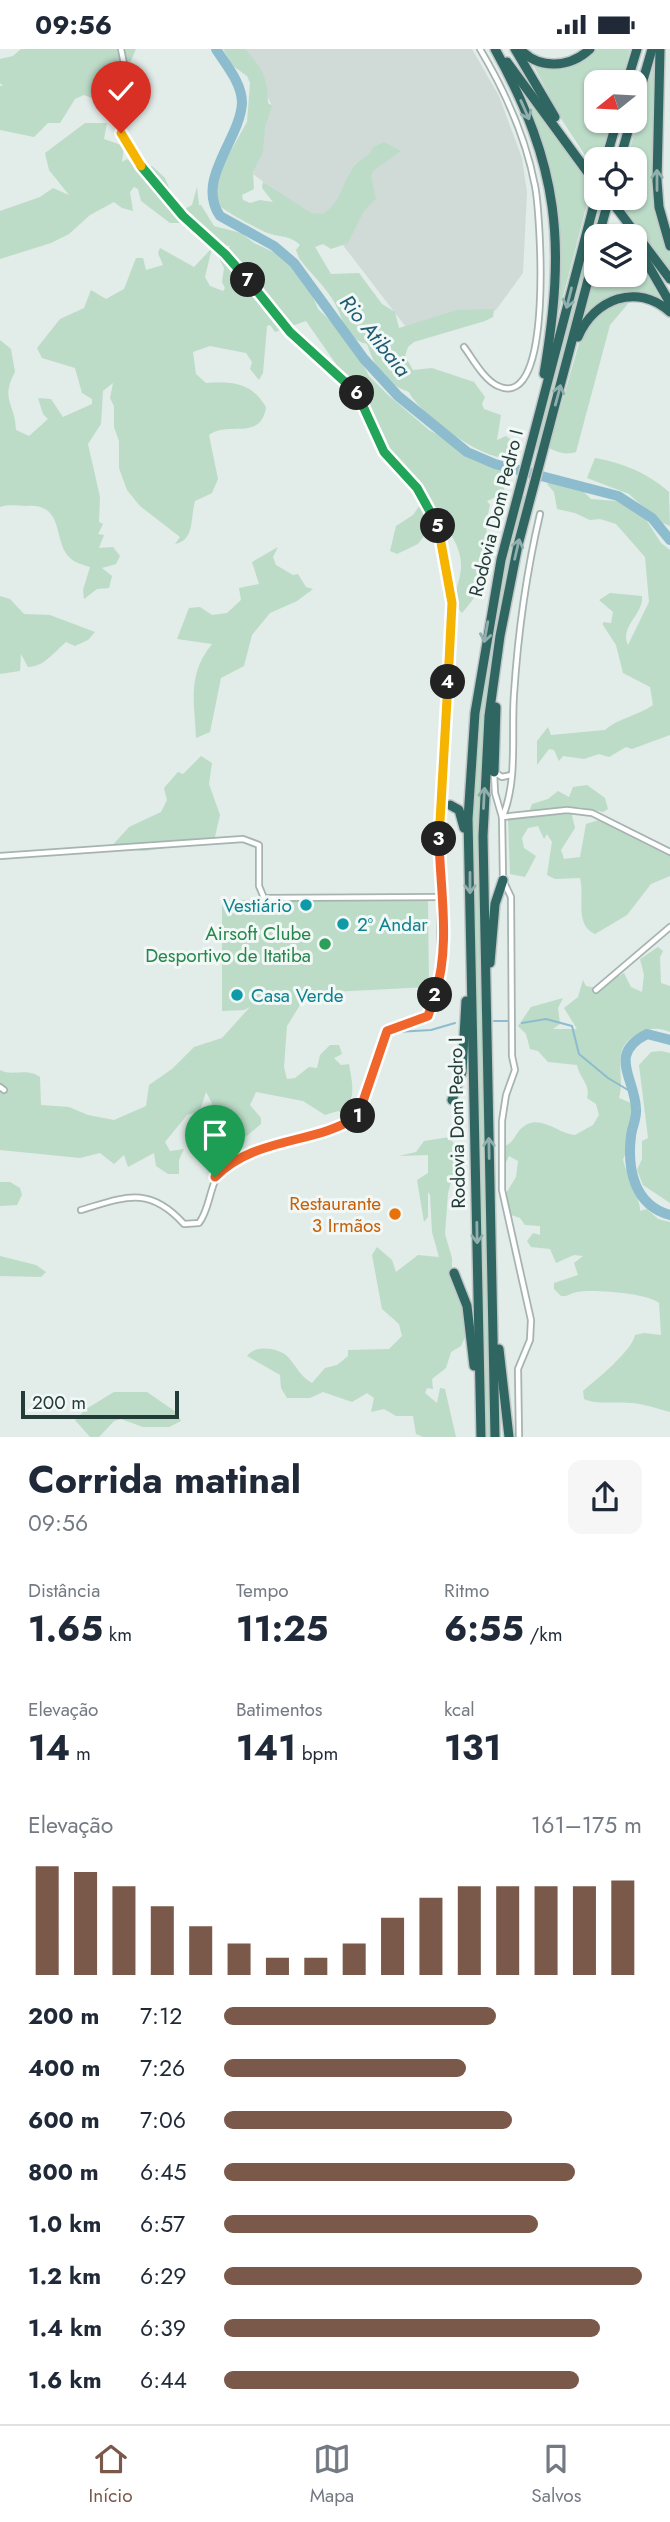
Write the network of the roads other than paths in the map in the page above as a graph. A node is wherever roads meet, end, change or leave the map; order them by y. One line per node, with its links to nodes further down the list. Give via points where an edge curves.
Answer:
1 (121, 49): 29 (street, via 124,64 116,116 131,151 183,216 225,254 290,332 356,392 384,452 417,488 440,530 452,603)
2 (480, 49): 21 (street, via 509,105 532,170 540,216 542,285 531,363 521,381 505,388 495,385)
3 (496, 49): 12 (highway); 23 (highway, one-way to 23, via 537,140 554,206 557,268)
4 (518, 49): 5 (highway, via 535,61 555,65 575,60); 11 (highway)
5 (590, 49)
6 (637, 49): 9 (highway)
7 (652, 49): 10 (highway)
8 (660, 49): 15 (highway, one-way to 8, via 657,181)
9 (631, 70)
10 (646, 70)
11 (584, 160)
12 (584, 165)
13 (592, 210): 23 (highway, Rodovia Dom Pedro I, one-way to 23)
14 (616, 210): 17 (highway)
15 (670, 246)
16 (647, 264): 19 (highway)
17 (670, 279)
18 (586, 287): 22 (highway, Rodovia Dom Pedro I)
19 (670, 303)
20 (670, 312): 22 (highway, via 644,297 615,299 594,311)
21 (464, 347)
22 (571, 347): 25 (highway, Rodovia Dom Pedro I, one-way to 22, via 530,497)
23 (542, 399): 26 (highway, Rodovia Dom Pedro I, one-way to 26, via 516,493 482,655)
24 (540, 514): 28 (street, via 524,583)
25 (500, 636): 27 (highway); 39 (highway, Rodovia Dom Pedro I, one-way to 25, via 483,808)
26 (471, 769): 29 (highway, via 463,796); 33 (highway, Rodovia Dom Pedro I)
27 (494, 772): 28 (street, via 502,777); 30 (street)
28 (511, 775): 30 (street)
29 (445, 805): 33 (highway, via 459,810 463,817); 35 (street)
30 (502, 817): 31 (street, via 580,810 604,817); 34 (street)
31 (670, 852)
32 (0, 856): 35 (street, via 243,839 259,845 259,886 264,898)
33 (469, 858): 37 (highway, Rodovia Dom Pedro I, one-way to 37)
34 (502, 880): 39 (highway, via 493,917); 47 (street, via 511,897 515,1070 502,1121 502,1190 531,1330 518,1369)
35 (442, 897): 41 (street, via 440,981 428,1016 387,1031 356,1118 244,1154 227,1165 215,1177 199,1223 184,1224 167,1207 140,1195)
36 (670, 927): 38 (street)
37 (470, 929): 40 (highway, via 463,1061); 44 (highway, Rodovia Dom Pedro I, one-way to 44)
38 (596, 990)
39 (486, 1028): 42 (highway, Rodovia Dom Pedro I, one-way to 39)
40 (452, 1100)
41 (81, 1210)
42 (491, 1261): 45 (highway, Rodovia Dom Pedro I); 46 (highway)
43 (454, 1273): 44 (highway, via 470,1319)
44 (481, 1437)
45 (495, 1437)
46 (509, 1437)
47 (519, 1437)

